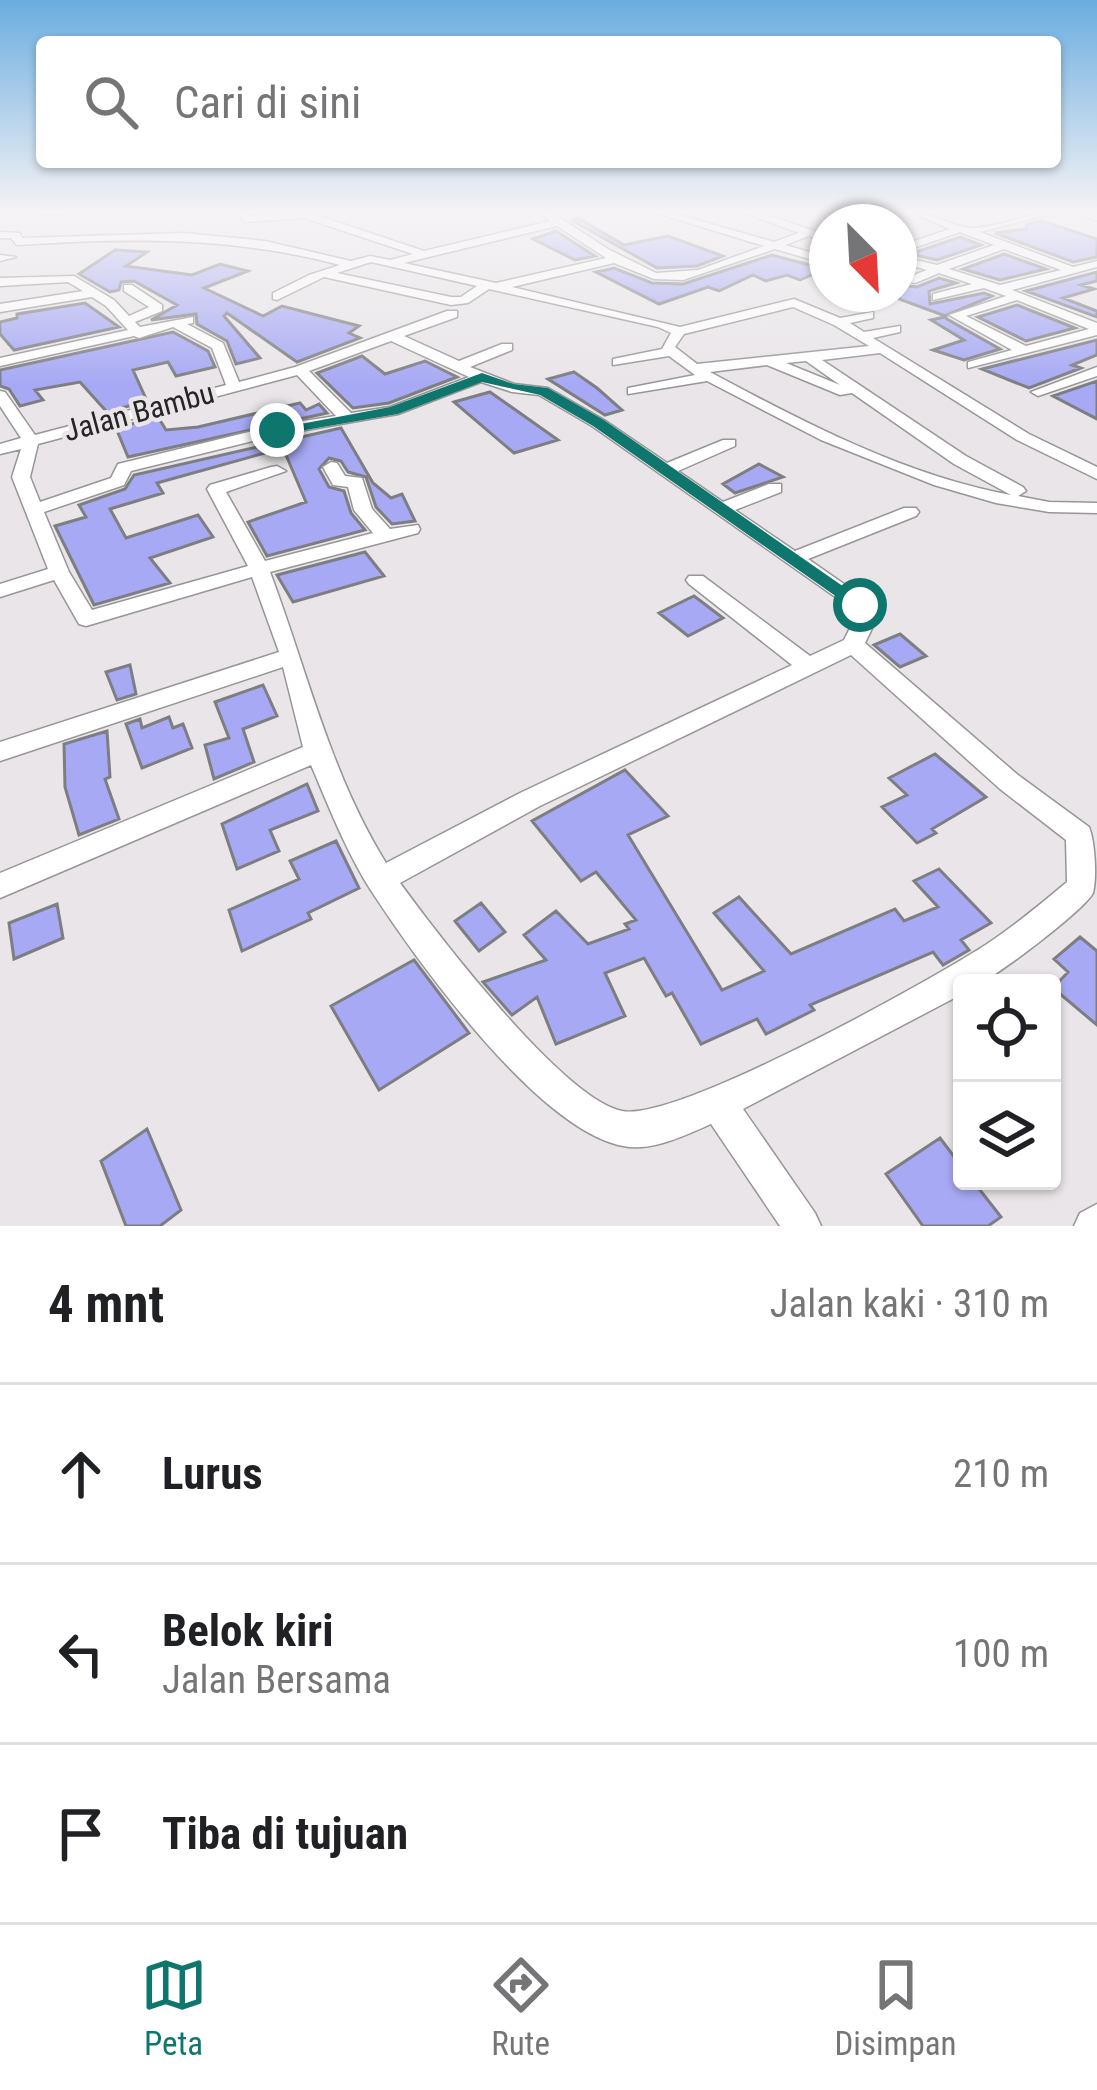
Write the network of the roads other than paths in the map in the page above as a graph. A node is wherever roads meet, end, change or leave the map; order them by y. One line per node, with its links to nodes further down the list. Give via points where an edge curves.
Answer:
1 (24, 269): 16 (street, via 65,276)
2 (340, 269): 10 (street)
3 (413, 269): 13 (street)
4 (570, 269): 13 (street)
5 (645, 269): 6 (street, via 664,278)
6 (692, 269)
7 (938, 269): 11 (street); 12 (street)
8 (1075, 269): 9 (street)
9 (1072, 270): 15 (street)
10 (328, 275): 13 (street, via 451,302); 17 (street)
11 (917, 278)
12 (985, 284): 15 (street); 19 (street)
13 (490, 287): 27 (street)
14 (128, 288): 23 (street, via 158,308)
15 (1000, 289): 18 (street)
16 (89, 294): 20 (street); 23 (street)
17 (277, 296)
18 (1018, 296): 26 (street); 33 (street, via 955,315)
19 (937, 297)
20 (0, 308)
21 (452, 314): 30 (street, Jalan Bambu)
22 (868, 315): 24 (street)
23 (128, 321): 28 (street)
24 (839, 322): 27 (street, via 794,303); 29 (street)
25 (895, 329): 29 (street)
26 (1097, 329): 33 (street)
27 (679, 331): 34 (street)
28 (139, 334): 37 (street); 45 (street, via 182,322 218,346)
29 (862, 336): 32 (street)
30 (395, 338): 40 (street); 41 (street, Jalan Bambu)
31 (507, 346): 40 (street)
32 (882, 349): 35 (street); 58 (street)
33 (1025, 351): 39 (street)
34 (670, 352): 38 (street); 43 (street)
35 (806, 355): 36 (street); 48 (street)
36 (766, 360): 43 (street); 48 (street)
37 (0, 362)
38 (618, 362)
39 (974, 365)
40 (457, 367): 44 (street)
41 (300, 370): 45 (street, Jalan Bambu); 50 (street)
42 (1095, 372): 47 (street)
43 (700, 373): 46 (street); 59 (street)
44 (482, 377): 50 (street, via 418,404); 56 (street, via 543,391)
45 (234, 387): 51 (street, Jalan Bambu)
46 (633, 392)
47 (1038, 392)
48 (874, 402): 54 (street)
49 (3, 404): 51 (street)
50 (349, 420): 64 (street, via 124,468 118,482)
51 (31, 441): 53 (street, Jalan Bambu); 64 (street, via 21,477)
52 (729, 443): 56 (street)
53 (0, 449)
54 (960, 460): 59 (street); 61 (street)
55 (331, 467): 67 (street, via 339,481 356,482 363,510)
56 (666, 470): 62 (street)
57 (277, 471): 69 (street, via 216,489)
58 (1097, 474)
59 (925, 476): 61 (street)
60 (775, 488): 62 (street)
61 (1038, 502): 63 (street)
62 (723, 508): 68 (street)
63 (1097, 508)
64 (33, 510): 70 (street)
65 (910, 512): 68 (street)
66 (411, 529): 67 (street)
67 (384, 534): 69 (street)
68 (794, 558): 73 (street, via 860,605 865,620)
69 (259, 568): 70 (street, via 92,619 82,616); 74 (street)
70 (59, 572): 72 (street)
71 (696, 580): 75 (street)
72 (0, 591)
73 (853, 645): 75 (street); 78 (street, via 1010,782)
74 (291, 656): 76 (street); 77 (street)
75 (808, 666): 79 (street)
76 (0, 752)
77 (317, 752): 79 (street); 80 (street)
78 (1088, 830): 81 (street, via 1081,887 1035,932)
79 (380, 880): 81 (street, via 481,1013 589,1117 624,1129)
80 (0, 886)
81 (713, 1106): 82 (street, via 732,1119)
82 (802, 1226)

